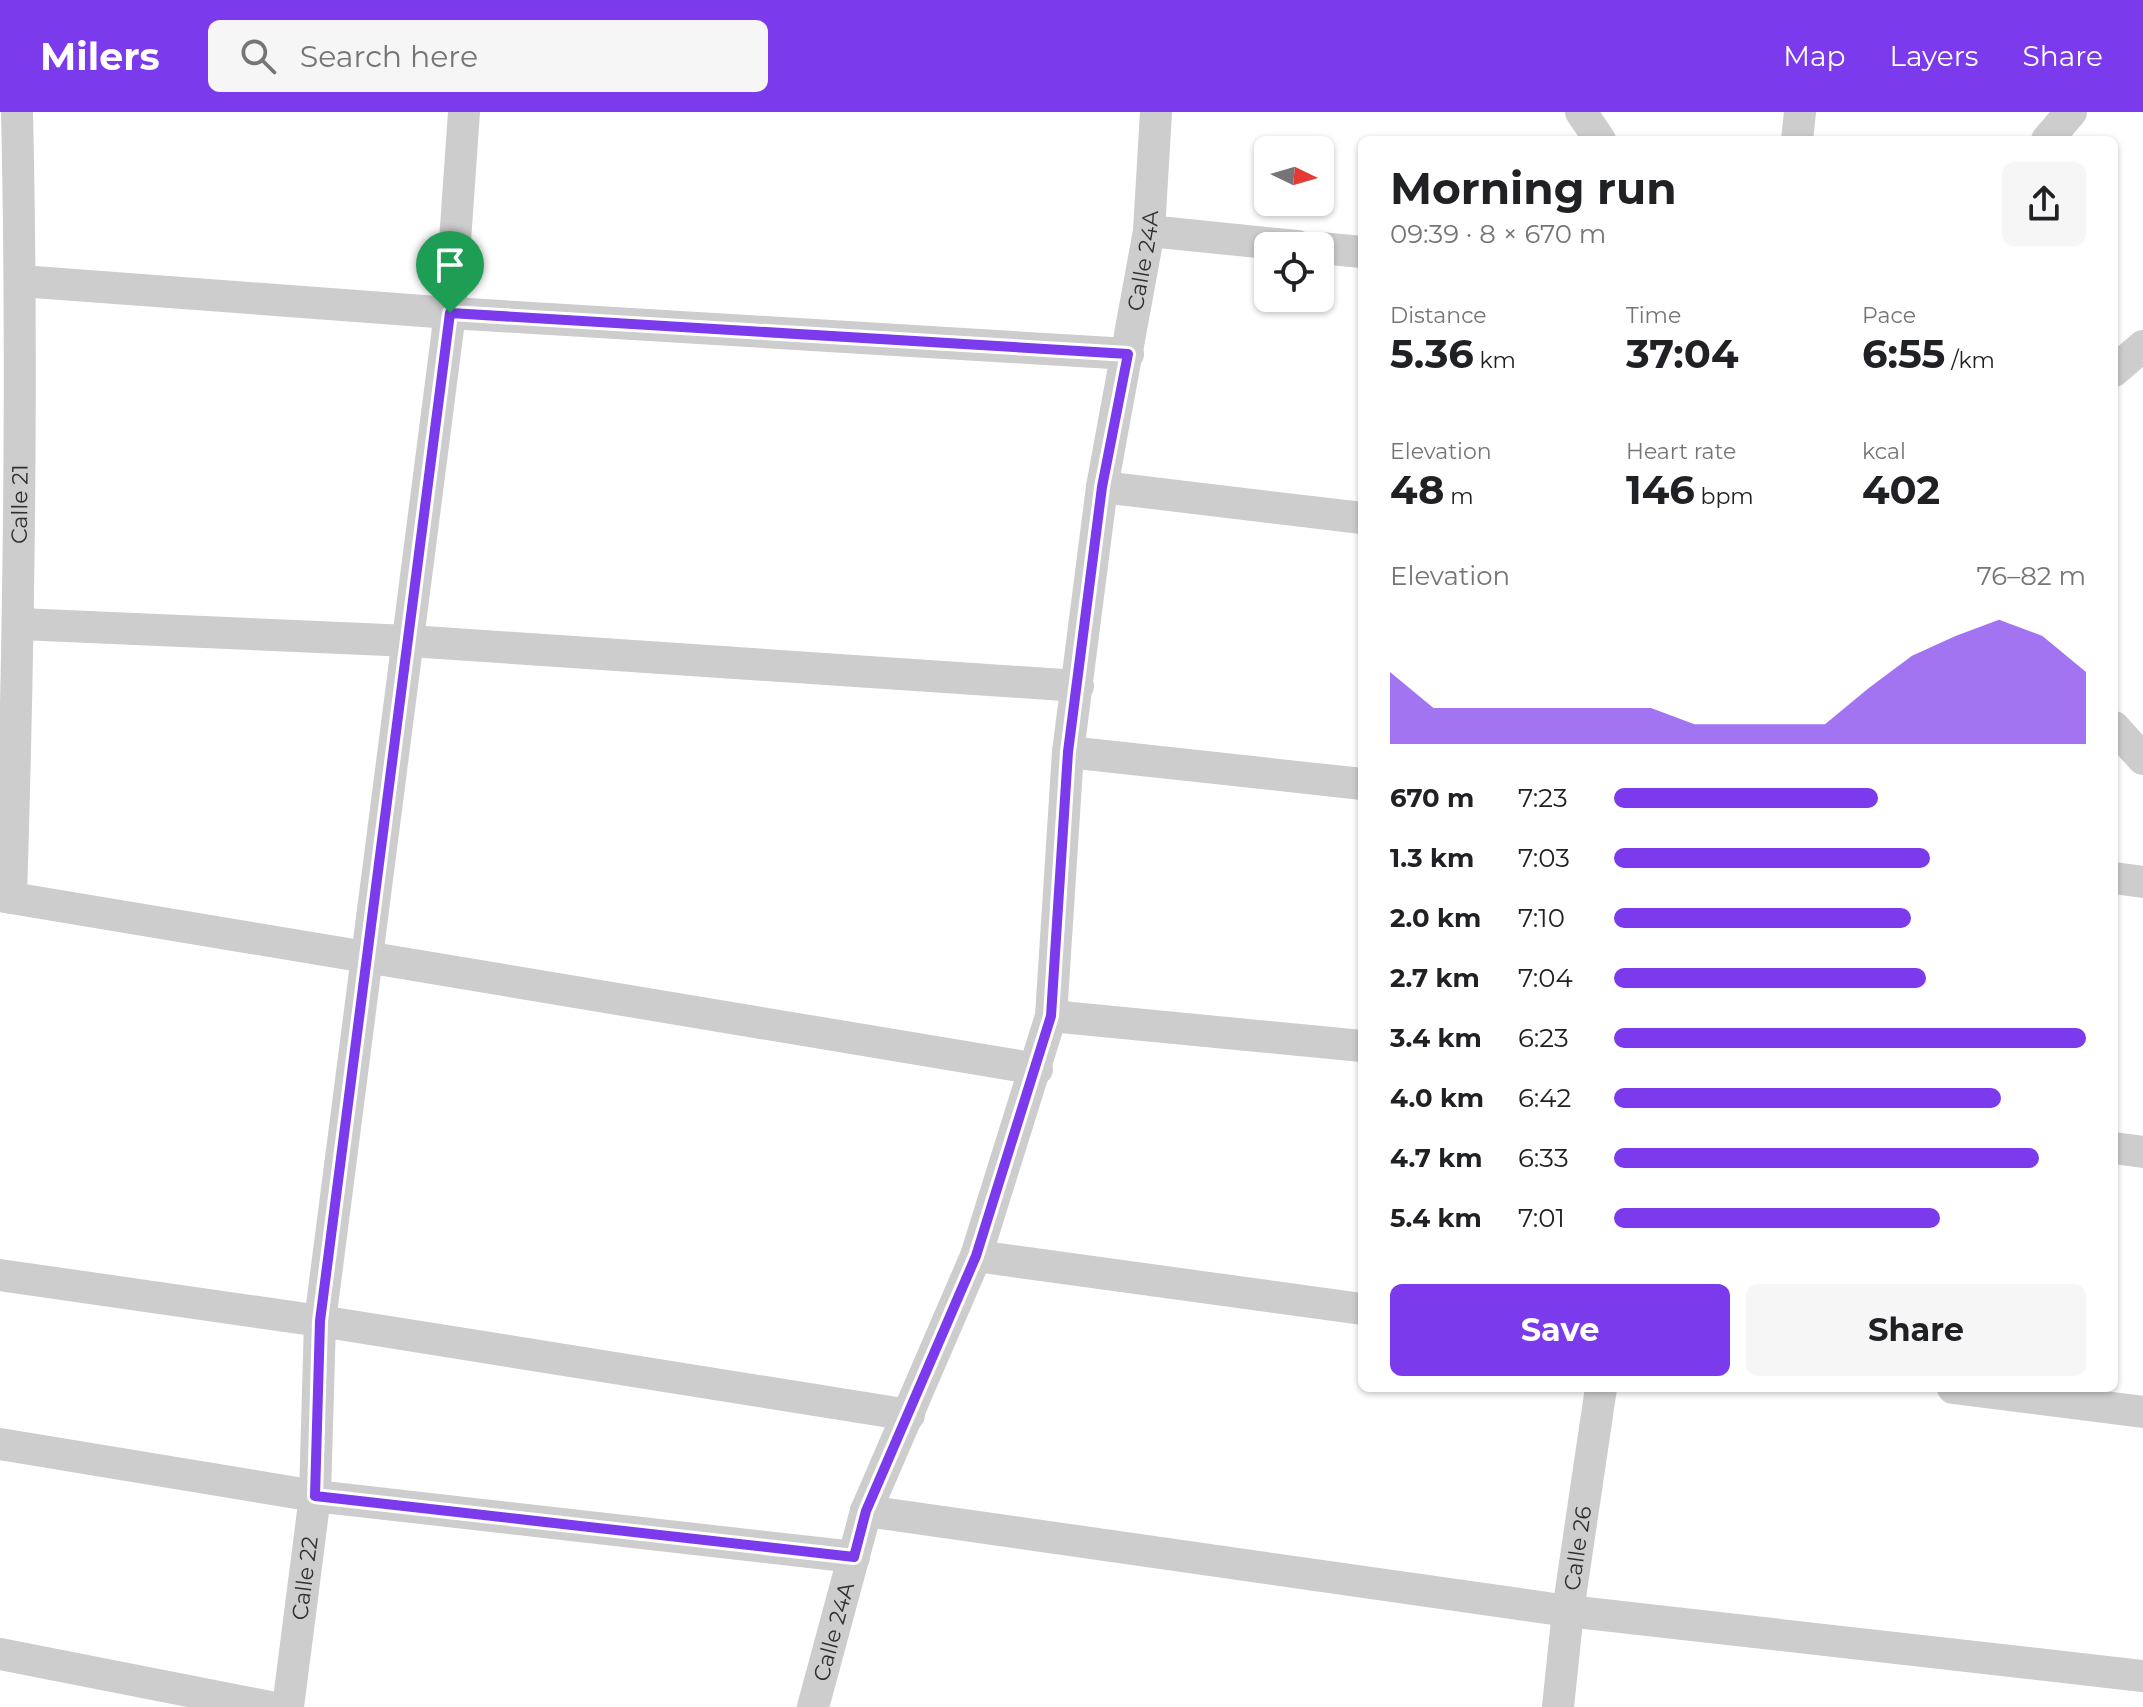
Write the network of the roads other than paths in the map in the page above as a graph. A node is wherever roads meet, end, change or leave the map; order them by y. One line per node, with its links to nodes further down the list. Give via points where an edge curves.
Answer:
1 (17, 112): 14 (street, Calle 21)
2 (464, 112): 15 (street, Calle 22)
3 (1156, 112): 10 (street, Calle 24A)
4 (1581, 112): 7 (street)
5 (1800, 112): 8 (street)
6 (2071, 112): 9 (street)
7 (1597, 136)
8 (1797, 136)
9 (2050, 136)
10 (1149, 231): 11 (street); 17 (street, Calle 24A)
11 (1254, 242)
12 (1334, 249): 13 (street)
13 (1358, 252)
14 (21, 281): 15 (street); 21 (street, Calle 21)
15 (450, 313): 17 (street); 22 (street, Calle 22)
16 (2143, 346): 18 (street)
17 (1128, 354): 19 (street, Calle 24A)
18 (2118, 368)
19 (1102, 487): 20 (street); 23 (street, Calle 24A)
20 (1358, 518)
21 (20, 624): 22 (street); 30 (street, Calle 21)
22 (410, 641): 23 (street); 31 (street, Calle 22)
23 (1078, 686): 25 (street, Calle 24A)
24 (2118, 731): 26 (street)
25 (1068, 752): 27 (street); 32 (street, Calle 24A)
26 (2143, 759)
27 (1358, 784)
28 (2118, 879): 29 (street)
29 (2143, 882)
30 (6, 897): 31 (street)
31 (368, 956): 34 (street); 40 (street, Calle 22)
32 (1051, 1016): 33 (street); 34 (street, Calle 24A)
33 (1358, 1046)
34 (1037, 1069): 37 (street, Calle 24A)
35 (2118, 1149): 36 (street)
36 (2143, 1152)
37 (976, 1256): 39 (street); 44 (street, Calle 24A)
38 (0, 1275): 40 (street)
39 (1358, 1308)
40 (320, 1321): 44 (street); 46 (street, Calle 22)
41 (1600, 1392): 49 (street, Calle 26)
42 (1985, 1392): 43 (street)
43 (2143, 1412)
44 (909, 1415): 47 (street, Calle 24A)
45 (0, 1444): 46 (street)
46 (315, 1496): 48 (street); 53 (street, Calle 22)
47 (866, 1511): 48 (street, Calle 24A); 49 (street)
48 (854, 1557): 54 (street, Calle 24A)
49 (1568, 1611): 51 (street); 55 (street, Calle 26)
50 (0, 1654): 52 (street)
51 (2143, 1676)
52 (270, 1707)
53 (288, 1707)
54 (813, 1707)
55 (1558, 1707)

